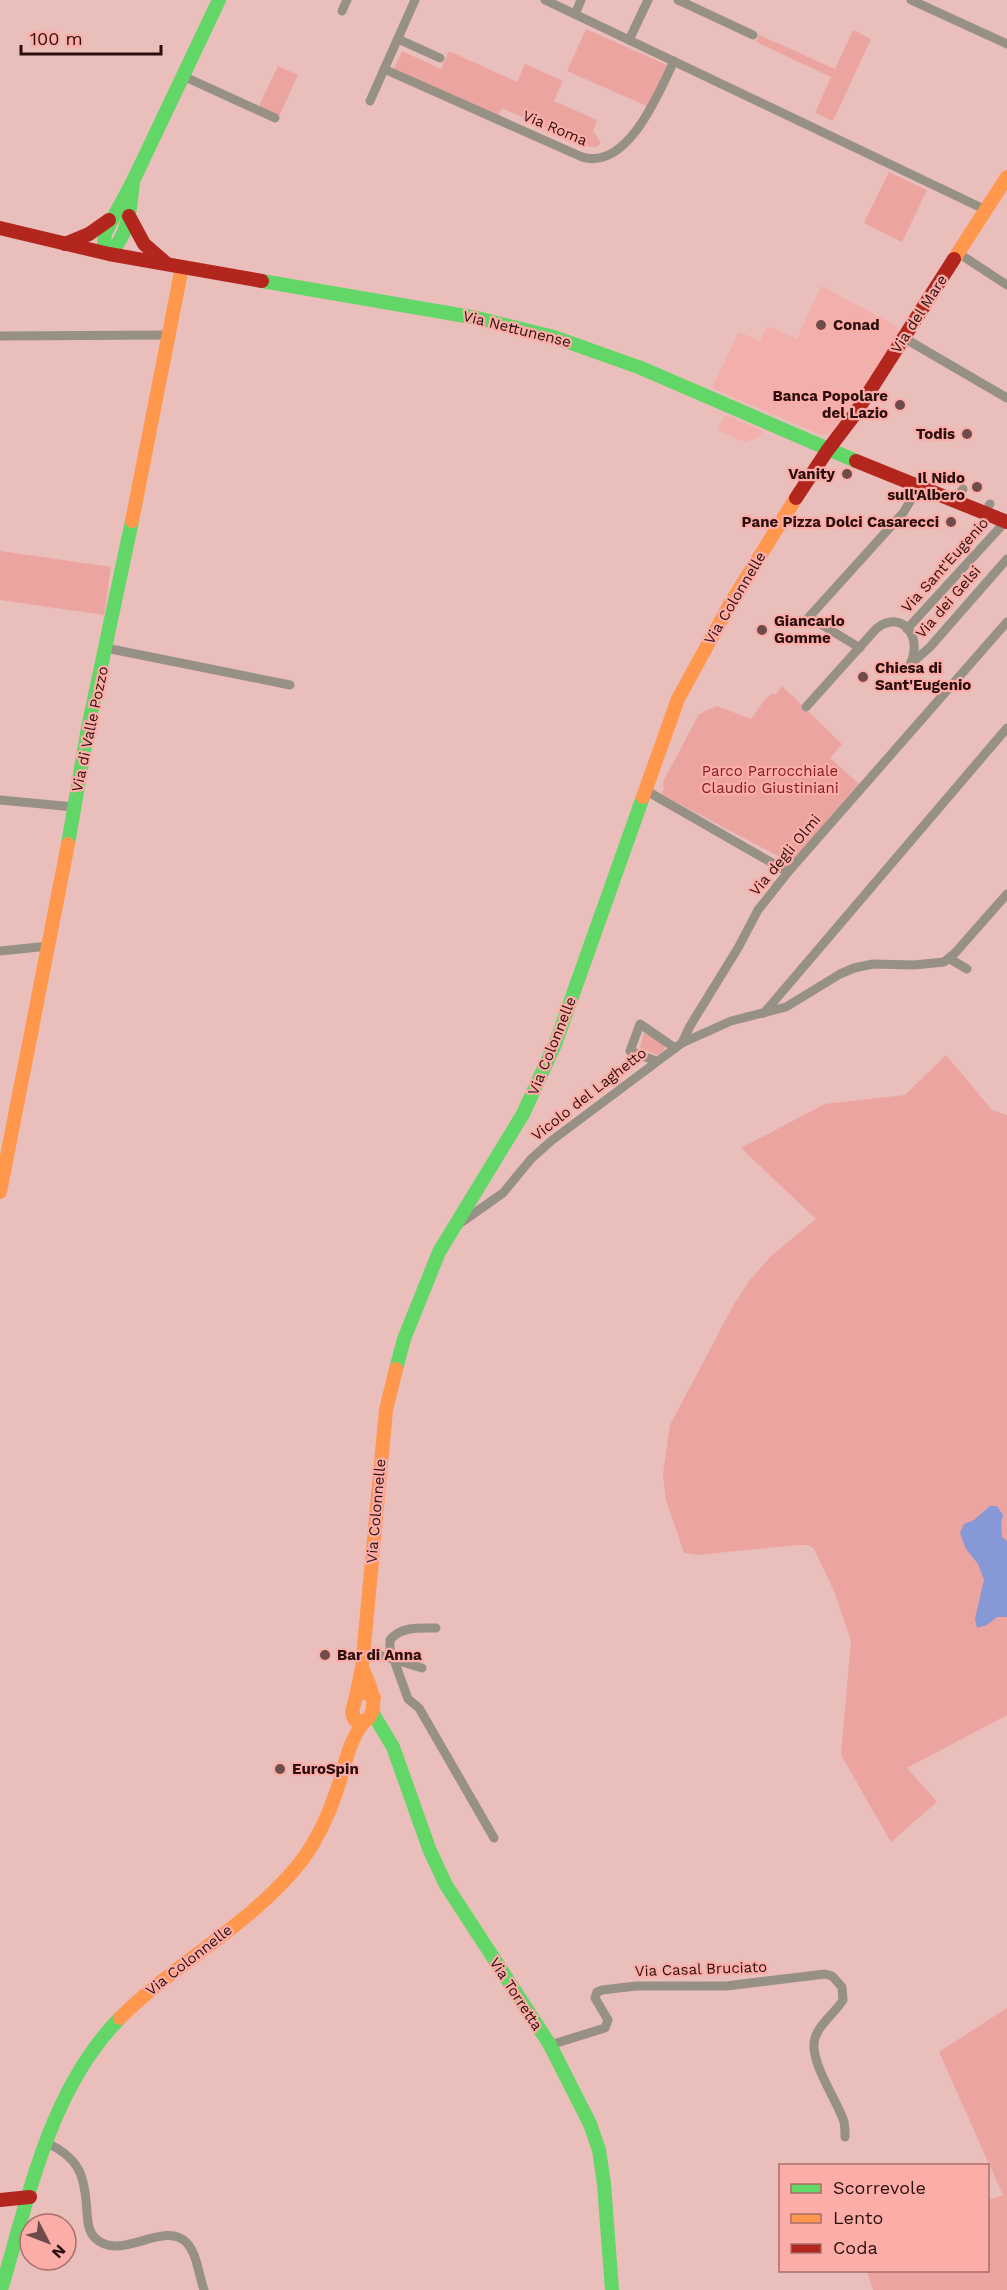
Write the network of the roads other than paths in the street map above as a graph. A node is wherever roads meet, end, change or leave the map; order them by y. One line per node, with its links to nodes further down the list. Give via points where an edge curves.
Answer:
1 (219, 0): 18 (main road)
2 (347, 0): 9 (street)
3 (415, 0): 12 (street)
4 (545, 0): 10 (street)
5 (581, 0): 10 (street)
6 (648, 0): 13 (street)
7 (678, 0): 11 (street)
8 (912, 0): 14 (street)
9 (342, 10)
10 (575, 14): 13 (street)
11 (753, 35)
12 (398, 39): 15 (street); 17 (street)
13 (628, 39): 16 (street)
14 (1007, 44)
15 (440, 58)
16 (674, 61): 17 (street, Via Roma, via 632,135 612,153 592,159); 23 (street)
17 (384, 69): 19 (street)
18 (183, 76): 20 (street); 22 (main road)
19 (370, 101)
20 (275, 118)
21 (1007, 177): 23 (main road, Via del Mare)
22 (133, 181): 24 (main road); 25 (main road)
23 (986, 210): 29 (main road, Via del Mare)
24 (129, 216): 28 (main road, via 122,240); 30 (main road, via 144,244)
25 (113, 217): 27 (main road, via 95,231); 28 (main road, via 104,237)
26 (0, 228): 27 (main road, Via Nettunense)
27 (65, 244): 28 (main road, Via Nettunense)
28 (109, 254): 30 (main road, Via Nettunense)
29 (958, 254): 32 (street); 35 (main road, Via del Mare)
30 (167, 264): 31 (main road, Via Nettunense)
31 (182, 267): 33 (main road, Via di Valle Pozzo); 37 (main road, Via Nettunense, via 530,330 642,368)
32 (1007, 285)
33 (168, 335): 34 (street); 43 (main road, Via di Valle Pozzo)
34 (0, 336)
35 (904, 338): 36 (street); 37 (main road, Via del Mare)
36 (1007, 398)
37 (828, 449): 38 (main road, Via Nettunense); 48 (main road, Via Colonnelle, via 693,668)
38 (919, 487): 39 (main road, Via Nettunense); 44 (street, via 903,513 809,617)
39 (1006, 522): 42 (street, Via Sant'Eugenio)
40 (1007, 558): 42 (street, Via dei Gelsi, via 930,647 910,664 915,644)
41 (1007, 622): 51 (street, Via degli Olmi)
42 (907, 629): 44 (street, via 897,622 886,623)
43 (106, 648): 45 (street); 50 (main road, Via di Valle Pozzo)
44 (860, 648): 46 (street)
45 (290, 685)
46 (806, 707)
47 (1007, 728): 57 (street)
48 (645, 790): 51 (street); 61 (main road, Via Colonnelle, via 539,1083)
49 (0, 800): 50 (street)
50 (74, 807): 53 (main road, Via di Valle Pozzo)
51 (788, 872): 58 (street, Via degli Olmi, via 758,910)
52 (1007, 894): 55 (street)
53 (49, 946): 54 (street); 60 (main road, Via di Valle Pozzo)
54 (0, 951)
55 (950, 958): 56 (street); 57 (street, Vicolo del Laghetto, via 914,965 873,964 854,968 791,1005)
56 (967, 969)
57 (764, 1013): 58 (street, Vicolo del Laghetto, via 731,1021)
58 (679, 1045): 59 (street, Vicolo del Laghetto); 59 (street, via 640,1024 630,1051)
59 (656, 1061): 61 (street, Vicolo del Laghetto, via 551,1141 503,1193)
60 (0, 1192)
61 (452, 1229): 64 (main road, Via Colonnelle, via 410,1322 388,1396)
62 (436, 1628): 63 (street, via 411,1628 396,1634 390,1640)
63 (392, 1659): 64 (street, via 380,1655); 65 (street); 69 (street, via 408,1699 419,1708)
64 (363, 1662): 66 (main road, Via Colonnelle); 67 (main road, Via Colonnelle)
65 (422, 1668)
66 (356, 1696): 67 (main road, via 364,1691); 68 (main road, Via Colonnelle, via 352,1712)
67 (374, 1698): 68 (main road, Via Colonnelle)
68 (362, 1721): 70 (main road, Via Torretta, via 393,1747 446,1885); 72 (main road, Via Colonnelle, via 320,1832 301,1860 258,1905 151,1990 110,2028 73,2079)
69 (494, 1838)
70 (550, 2045): 71 (street, Via Casal Bruciato, via 605,2028 608,2020 595,1995 602,1990 726,1986 832,1976 842,1987 843,2000 820,2029 814,2048 844,2123); 77 (main road, Via Torretta, via 584,2109 598,2150)
71 (845, 2137)
72 (47, 2143): 73 (main road, Via Colonnelle); 76 (street, via 65,2152 78,2167 84,2184 88,2226 94,2236 112,2247 178,2237 190,2249)
73 (30, 2197): 74 (main road); 75 (main road, Via Colonnelle)
74 (0, 2200)
75 (1, 2290)
76 (204, 2290)
77 (612, 2290)

